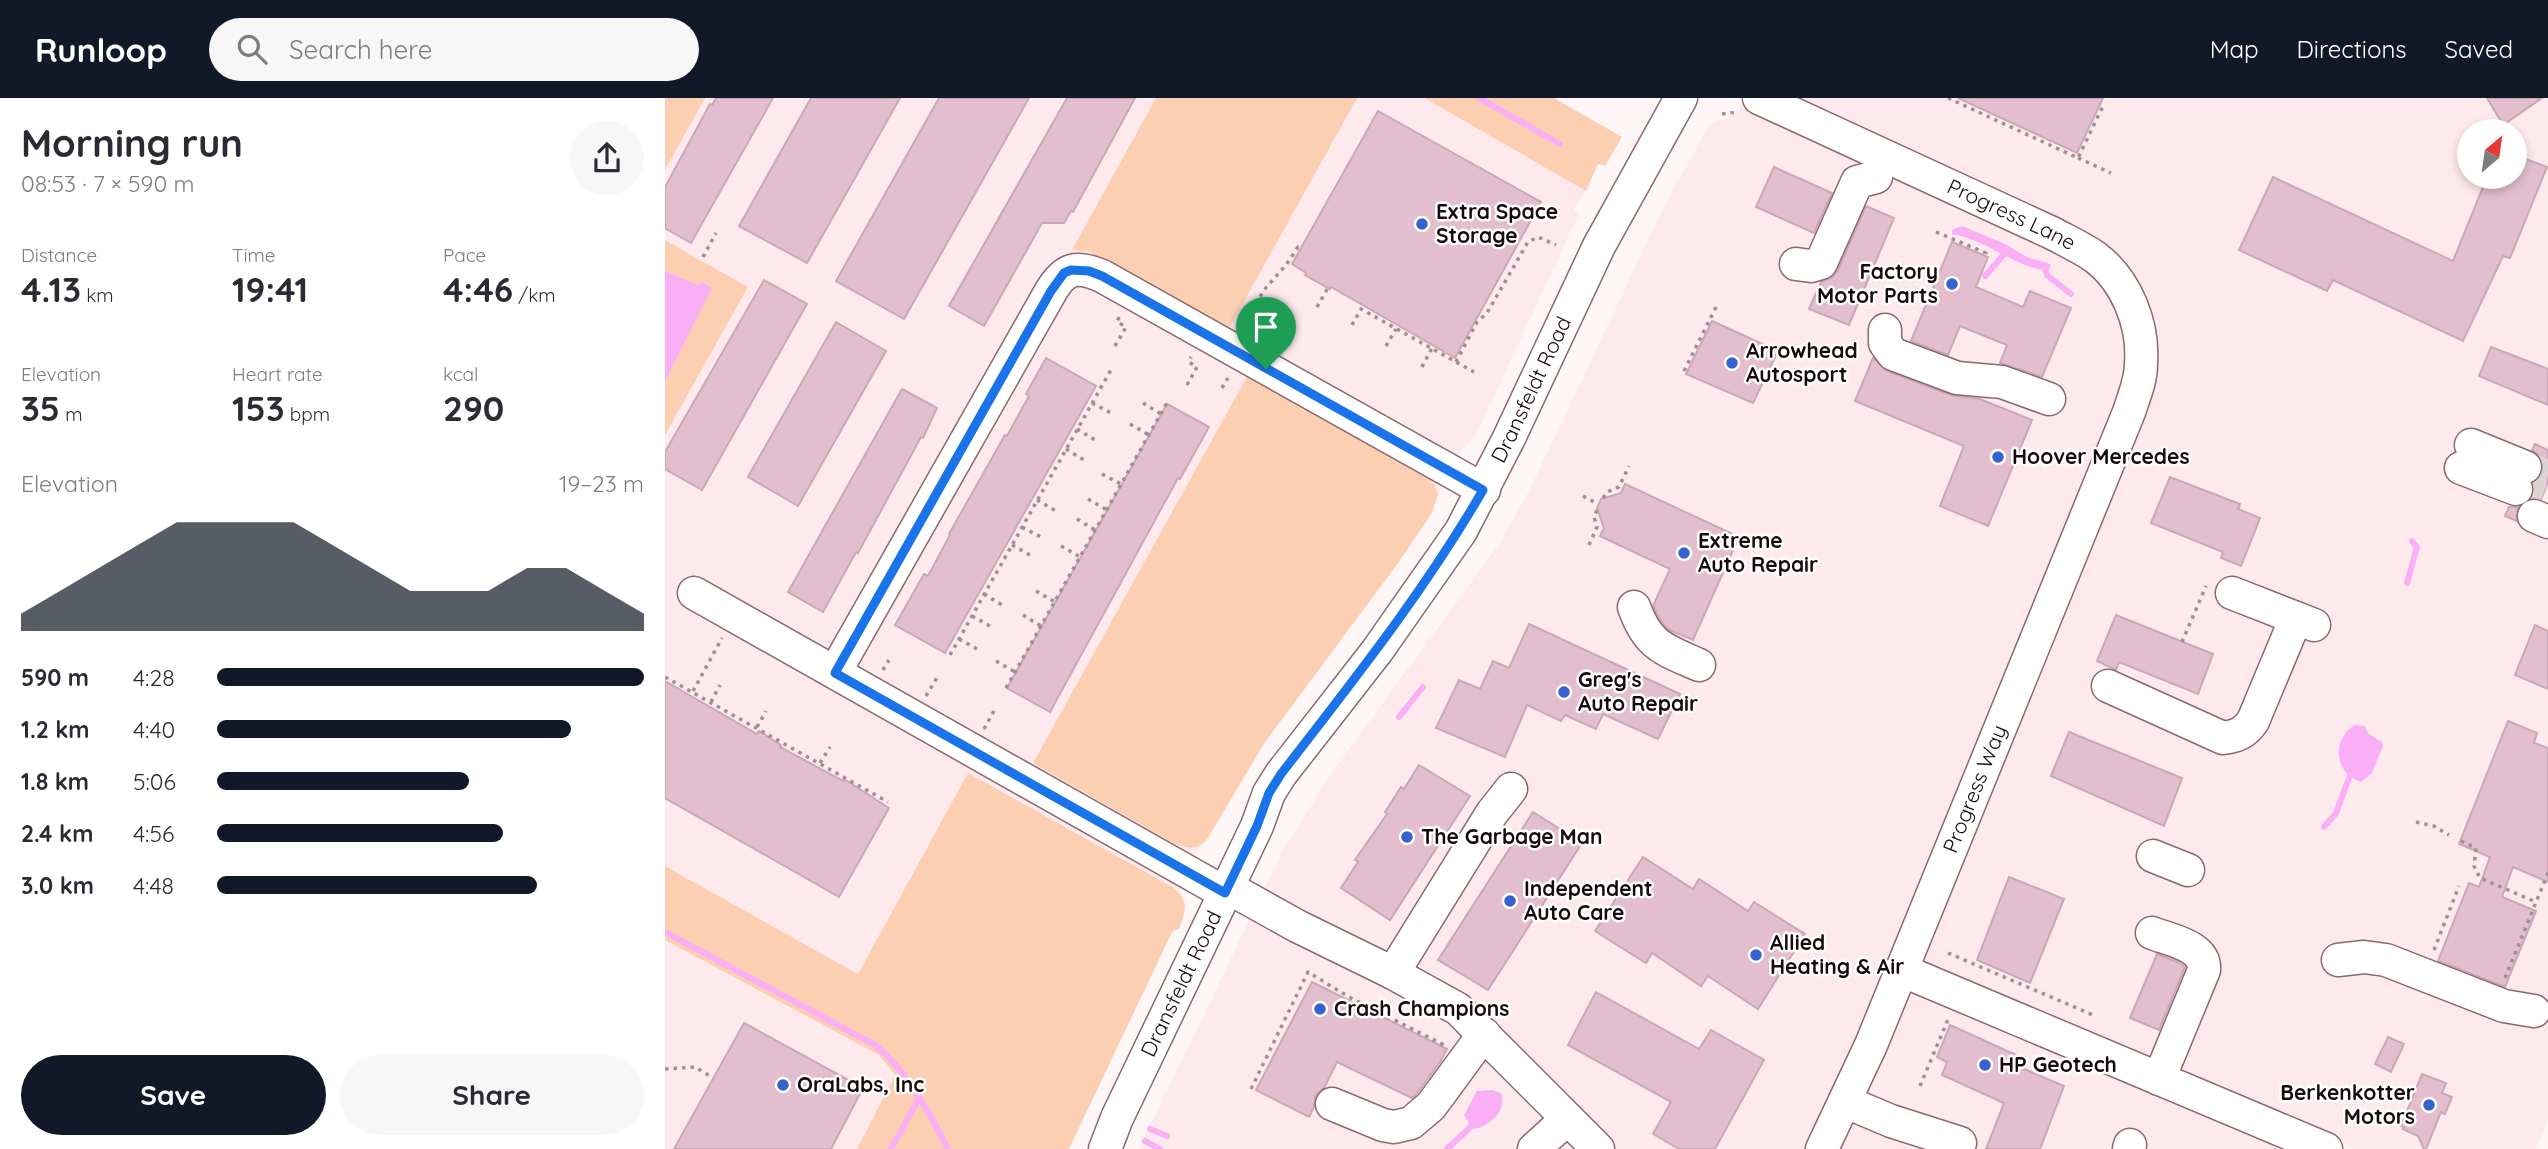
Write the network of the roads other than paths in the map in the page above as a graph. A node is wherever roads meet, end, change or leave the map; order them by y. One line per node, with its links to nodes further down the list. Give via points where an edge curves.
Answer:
1 (1681, 98): 8 (street, Dransfeldt Road, via 1599,246)
2 (1759, 98): 7 (street, Progress Lane, via 2052,233 2107,267 2129,300 2140,340 2139,383)
3 (1876, 177): 4 (street, via 1857,182 1821,263)
4 (1796, 264)
5 (1885, 330): 6 (street, via 1885,343 1893,354 1957,378 2002,382)
6 (2049, 399)
7 (2123, 426): 22 (street, Progress Way)
8 (1483, 490): 14 (street, via 1102,276 1068,271 1051,291); 19 (street, Dransfeldt Road, via 1448,551 1385,640 1281,774)
9 (2532, 494): 9 (street, via 2467,457)
10 (2219, 588): 15 (street, via 2305,622 2247,729 2223,738)
11 (694, 593): 14 (street)
12 (1634, 607): 13 (street, via 1646,635 1656,644)
13 (1699, 665)
14 (835, 673): 19 (street)
15 (2108, 687)
16 (1511, 789): 23 (street)
17 (2153, 856): 18 (street)
18 (2188, 870)
19 (1226, 890): 23 (street); 31 (street, Dransfeldt Road)
20 (2152, 933): 26 (street, via 2194,950 2205,962)
21 (2338, 960): 24 (street, via 2386,960 2504,1006)
22 (1901, 970): 26 (street); 27 (street, Progress Way)
23 (1393, 973): 25 (street, via 1458,1009)
24 (2534, 1011)
25 (1484, 1034): 28 (street, via 1431,1106 1411,1123 1383,1125); 29 (street)
26 (2159, 1079): 35 (street)
27 (1846, 1102): 30 (street); 34 (street, Progress Way)
28 (1332, 1104)
29 (1567, 1119): 32 (street); 33 (street)
30 (1960, 1143)
31 (1105, 1149)
32 (1534, 1149)
33 (1598, 1149)
34 (1822, 1149)
35 (2326, 1149)

